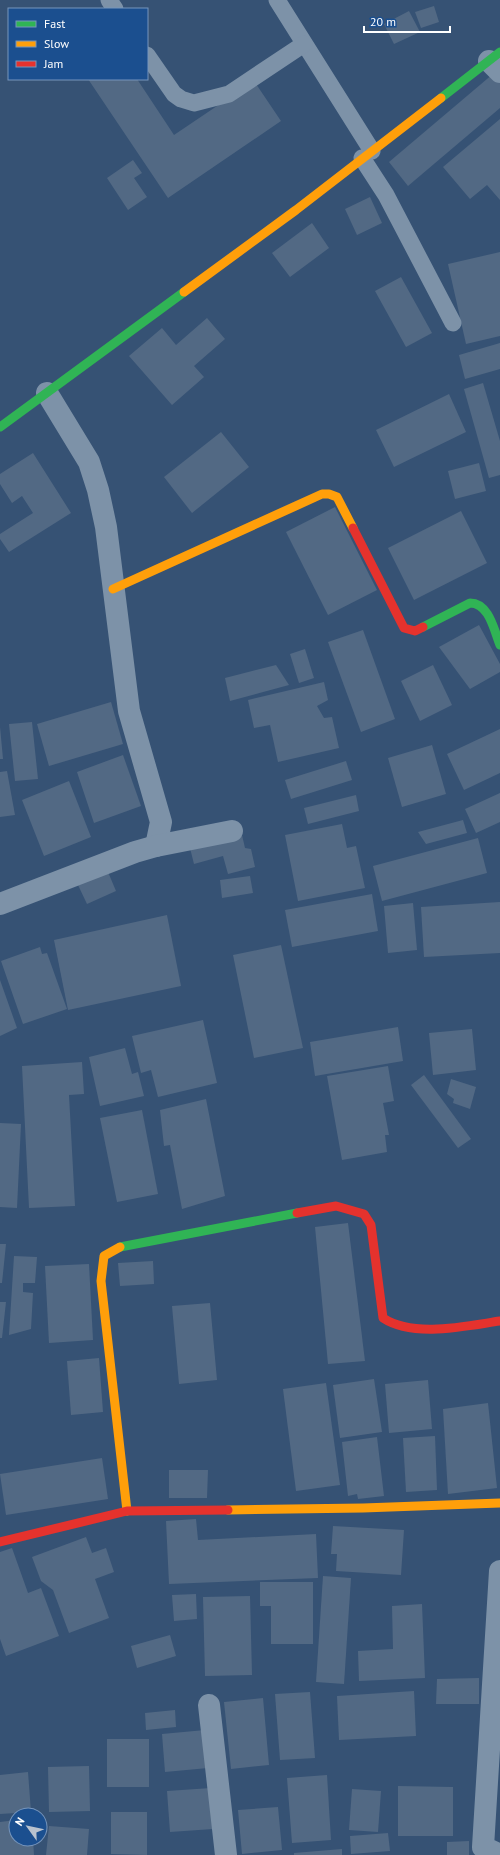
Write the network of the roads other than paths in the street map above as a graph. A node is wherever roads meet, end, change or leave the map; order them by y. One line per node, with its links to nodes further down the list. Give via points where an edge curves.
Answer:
1 (277, 0): 2 (lane)
2 (304, 44): 3 (lane, via 228,94 194,103 174,94); 5 (lane)
3 (148, 56)
4 (496, 62): 5 (street)
5 (367, 155): 6 (lane); 7 (street)
6 (453, 323)
7 (47, 393): 8 (street); 9 (street, via 89,462 106,527)
8 (0, 427)
9 (113, 589): 10 (street, via 322,494 329,494 337,497 404,628 415,631 470,603 477,603 485,609); 12 (street, via 129,711 161,822)
10 (500, 645)
11 (232, 831): 12 (street)
12 (156, 846): 13 (street)
13 (0, 904)
14 (500, 1321): 16 (street, via 420,1330 388,1324 383,1318 371,1225 364,1214 336,1206 116,1248 104,1256 101,1281)
15 (500, 1503): 16 (street, via 363,1508)
16 (127, 1511): 17 (street)
17 (0, 1542)
18 (500, 1571): 21 (street, via 483,1846)
19 (209, 1705): 20 (street)
20 (226, 1855)
21 (500, 1855)

